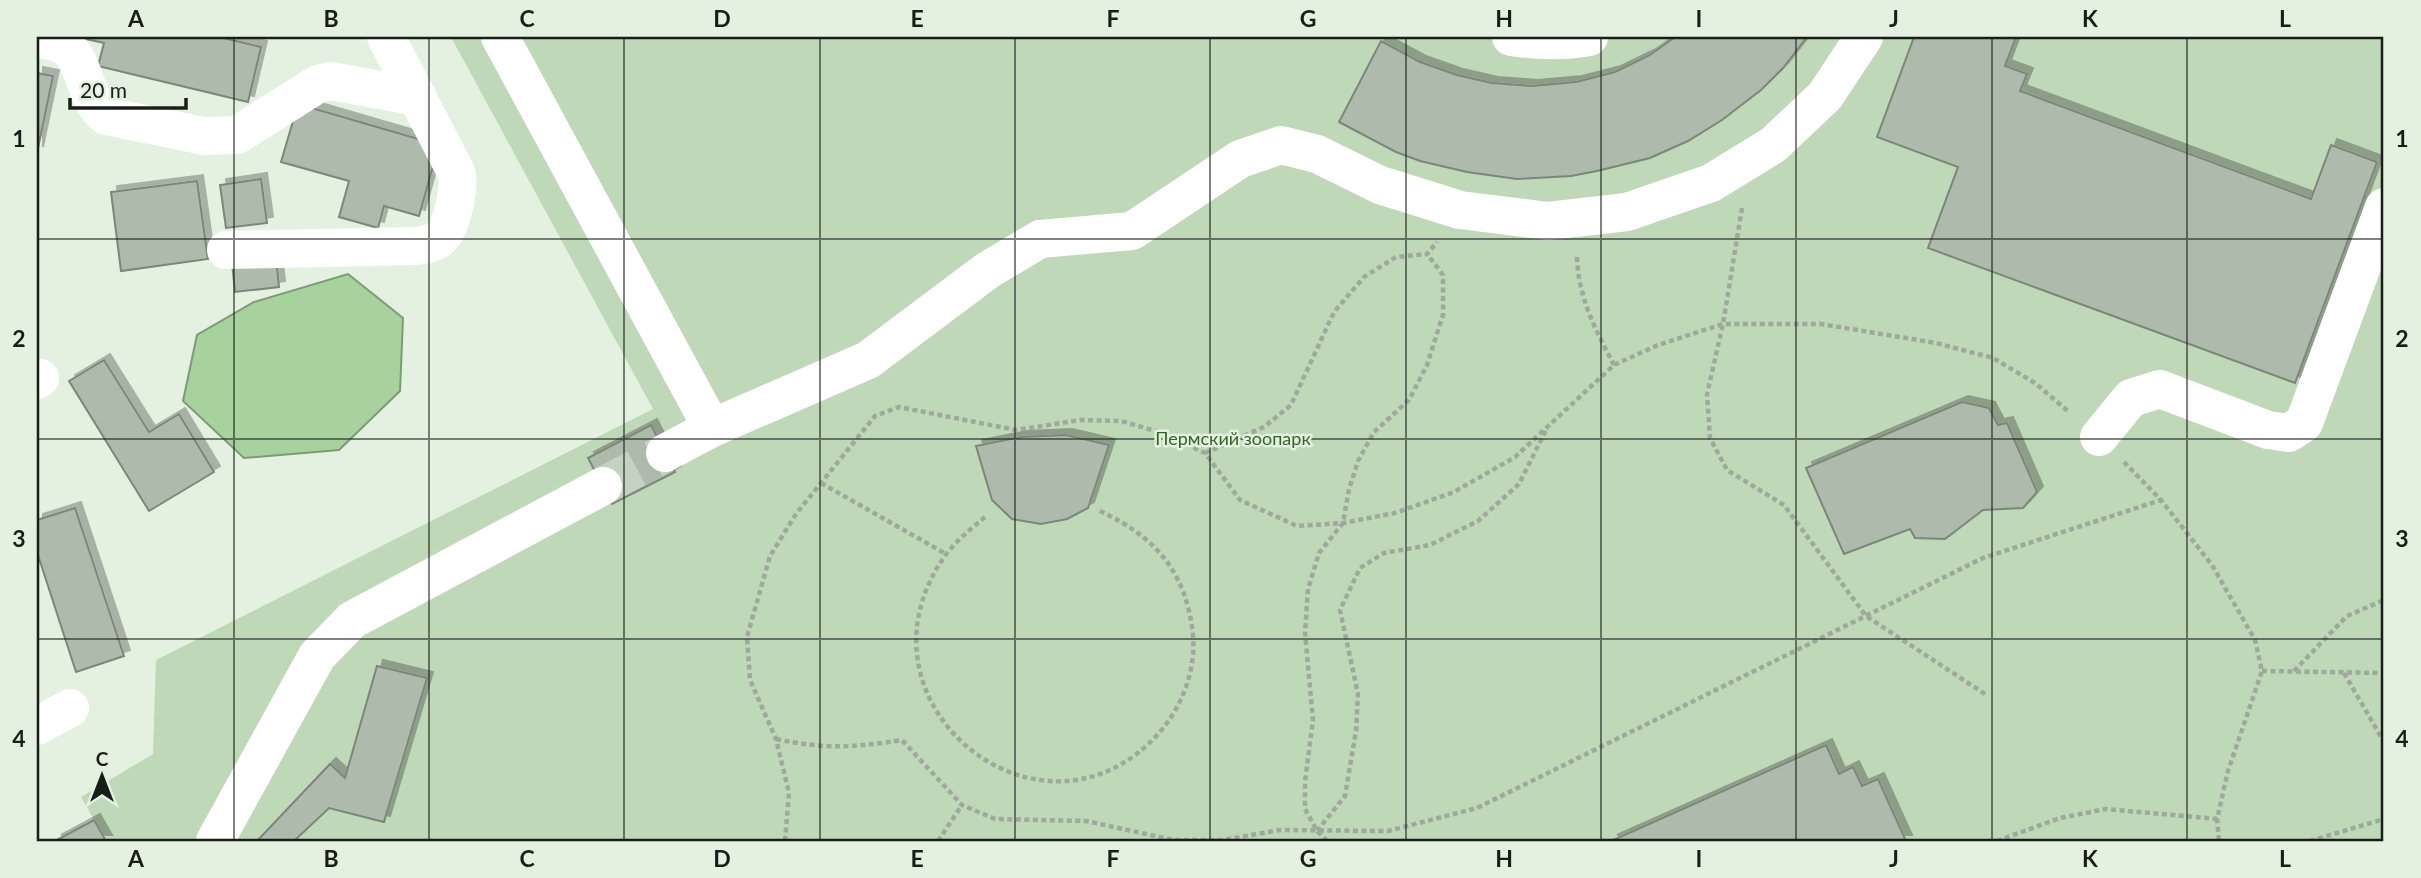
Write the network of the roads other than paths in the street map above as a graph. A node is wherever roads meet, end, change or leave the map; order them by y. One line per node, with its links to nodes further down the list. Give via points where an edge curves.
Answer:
1 (386, 37): 7 (street)
2 (500, 37): 10 (street)
3 (1511, 37): 4 (street, via 1540,41)
4 (1589, 37)
5 (1864, 37): 10 (street, via 1825,96 1773,145 1711,183 1628,212 1548,221 1460,210 1380,185 1317,154 1281,145 1240,159 1132,231 1040,239 988,270 868,360)
6 (37, 38): 7 (street, via 72,52 96,109 106,116 204,136 237,135 318,84 331,81)
7 (418, 97): 9 (street, via 457,174 456,198 441,238 417,246)
8 (2384, 207): 11 (street, via 2304,423 2289,433 2268,430 2160,389 2131,398)
9 (226, 250)
10 (712, 428): 12 (street)
11 (2099, 437)
12 (666, 453)
13 (603, 486): 16 (street, via 352,620 317,656)
14 (70, 708): 15 (street)
15 (37, 726)
16 (215, 841)

